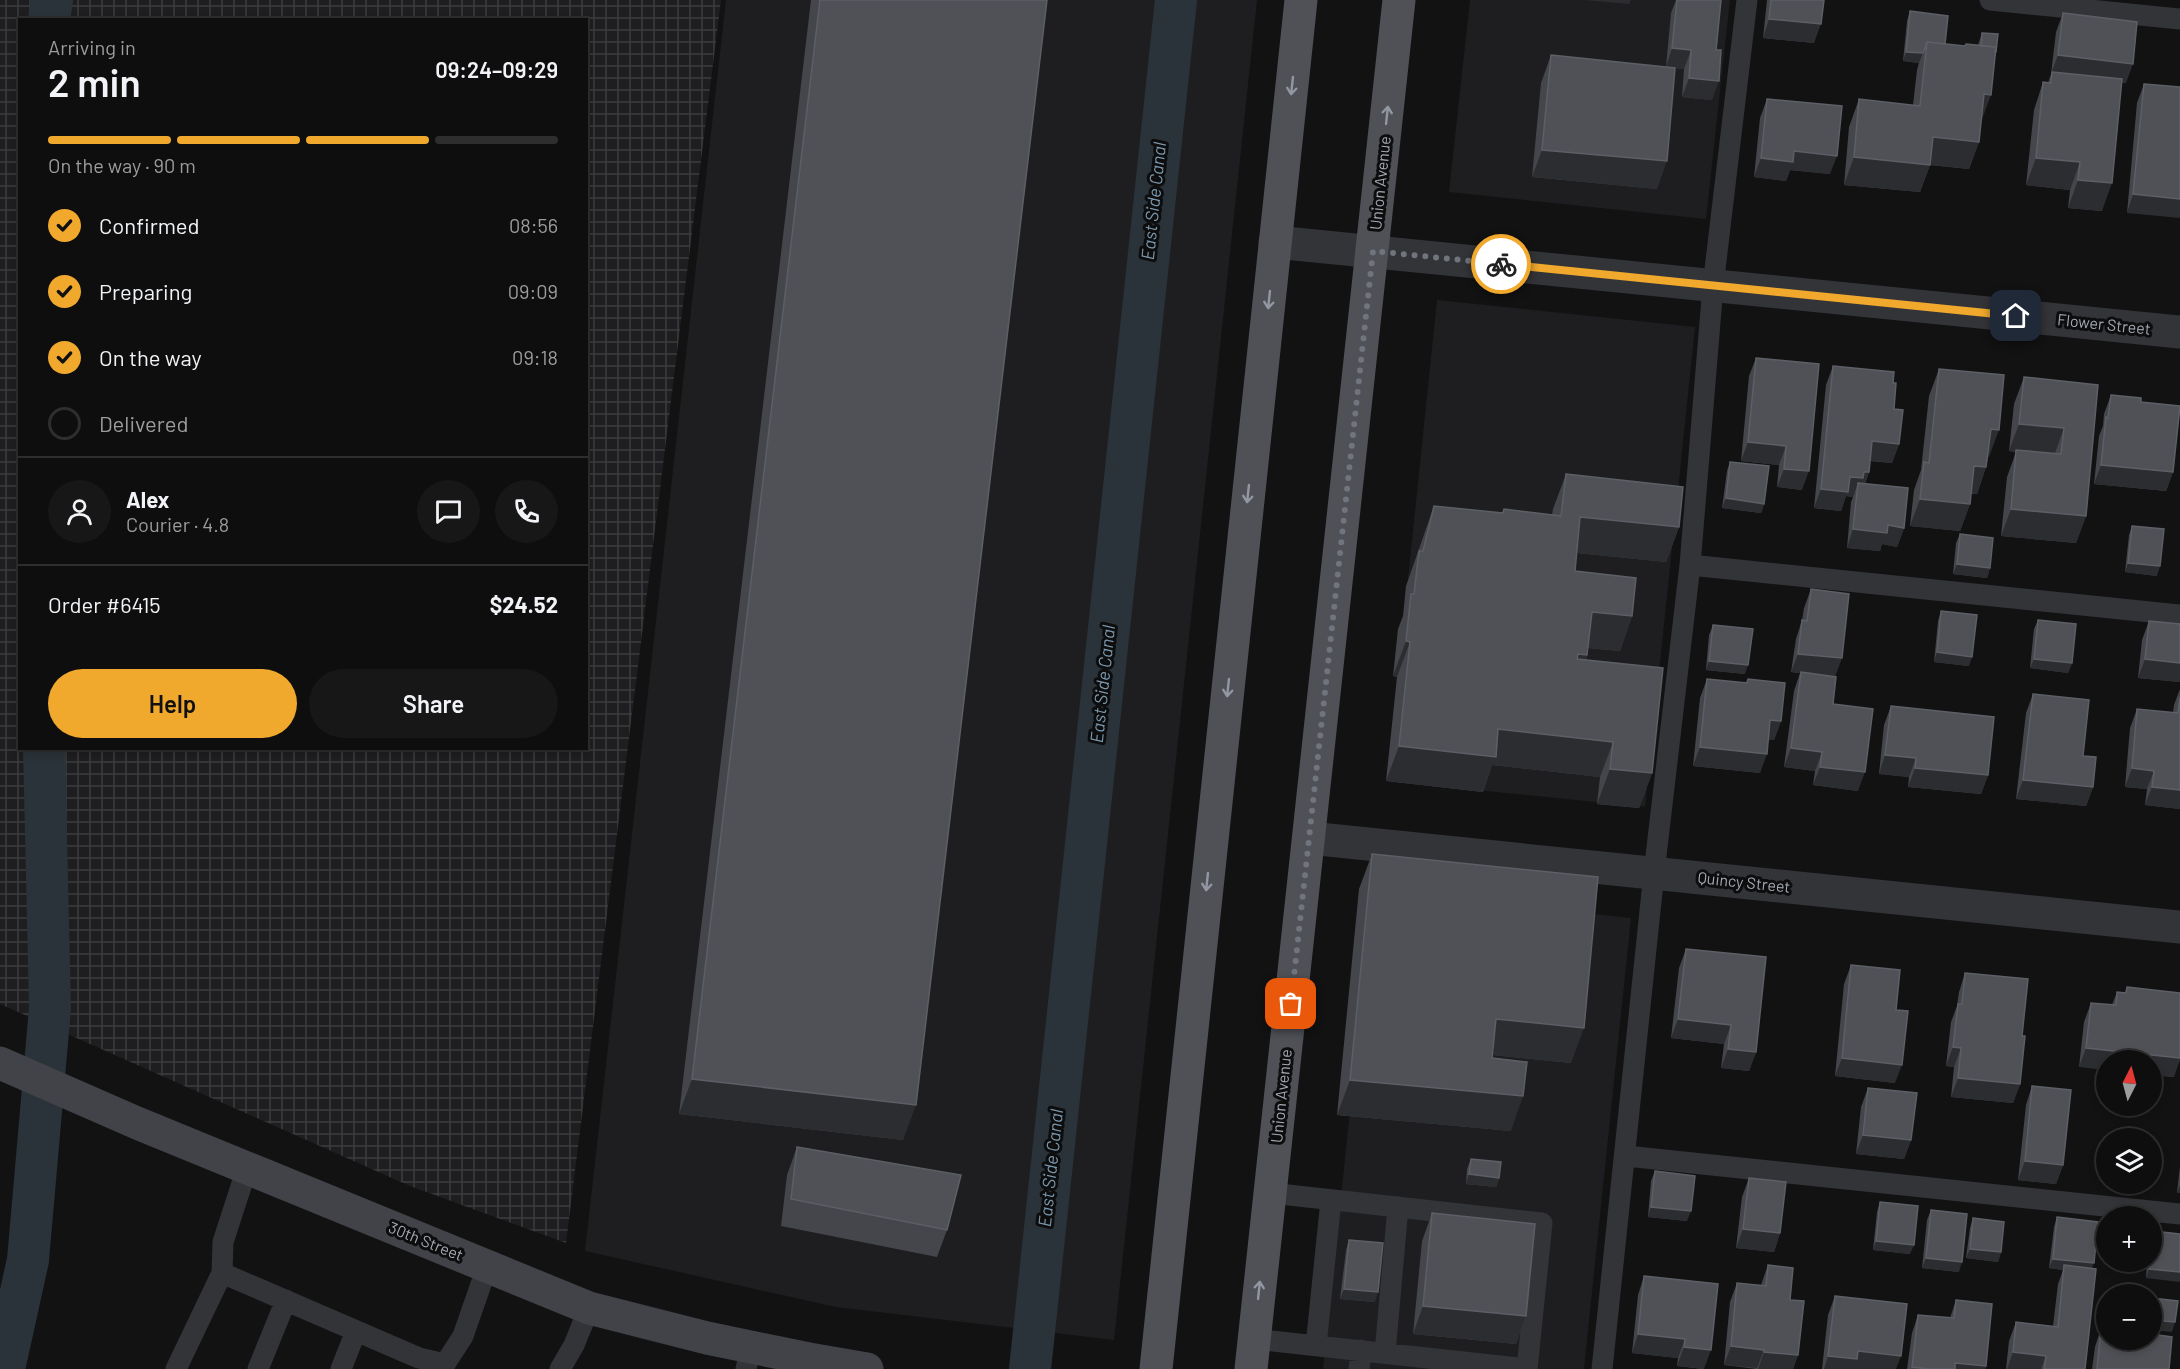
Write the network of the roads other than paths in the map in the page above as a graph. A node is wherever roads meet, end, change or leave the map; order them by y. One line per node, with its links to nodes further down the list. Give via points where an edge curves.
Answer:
1 (1301, 0): 6 (main road, one-way to 6)
2 (1399, 0): 7 (main road, Union Avenue, one-way to 2)
3 (1747, 0): 8 (lane)
4 (1990, 0): 5 (lane)
5 (2180, 19)
6 (1275, 242): 7 (street, Flower Street); 38 (main road, one-way to 38)
7 (1373, 251): 8 (street, Flower Street); 12 (main road, Union Avenue)
8 (1713, 286): 9 (street, Flower Street); 10 (lane)
9 (2180, 332)
10 (1690, 565): 11 (lane); 13 (lane)
11 (2180, 615)
12 (1309, 838): 13 (street, Quincy Street); 18 (main road, Union Avenue)
13 (1654, 873): 14 (street, Quincy Street); 16 (lane)
14 (2180, 927)
15 (0, 1063): 17 (street, 30th Street)
16 (1626, 1156): 21 (lane); 40 (lane)
17 (247, 1168): 22 (street, 30th Street); 23 (lane, via 223,1242)
18 (1270, 1193): 19 (lane); 29 (main road, Union Avenue, one-way to 18)
19 (1331, 1200): 20 (lane); 27 (lane)
20 (1398, 1207): 28 (lane); 39 (lane, via 1542,1223)
21 (2180, 1214)
22 (488, 1267): 25 (street, 30th Street); 32 (lane)
23 (222, 1273): 24 (lane); 33 (lane)
24 (286, 1300): 26 (lane); 34 (lane)
25 (589, 1308): 30 (street, 30th Street); 36 (lane)
26 (356, 1331): 32 (lane); 35 (lane)
27 (1316, 1346): 29 (lane); 31 (lane)
28 (1384, 1353): 31 (lane); 39 (lane)
29 (1252, 1354)
30 (749, 1358): 37 (street, 30th Street)
31 (1360, 1360)
32 (449, 1367)
33 (176, 1369)
34 (258, 1369)
35 (341, 1369)
36 (560, 1369)
37 (867, 1369)
38 (1156, 1369)
39 (1526, 1369)
40 (1602, 1369)

